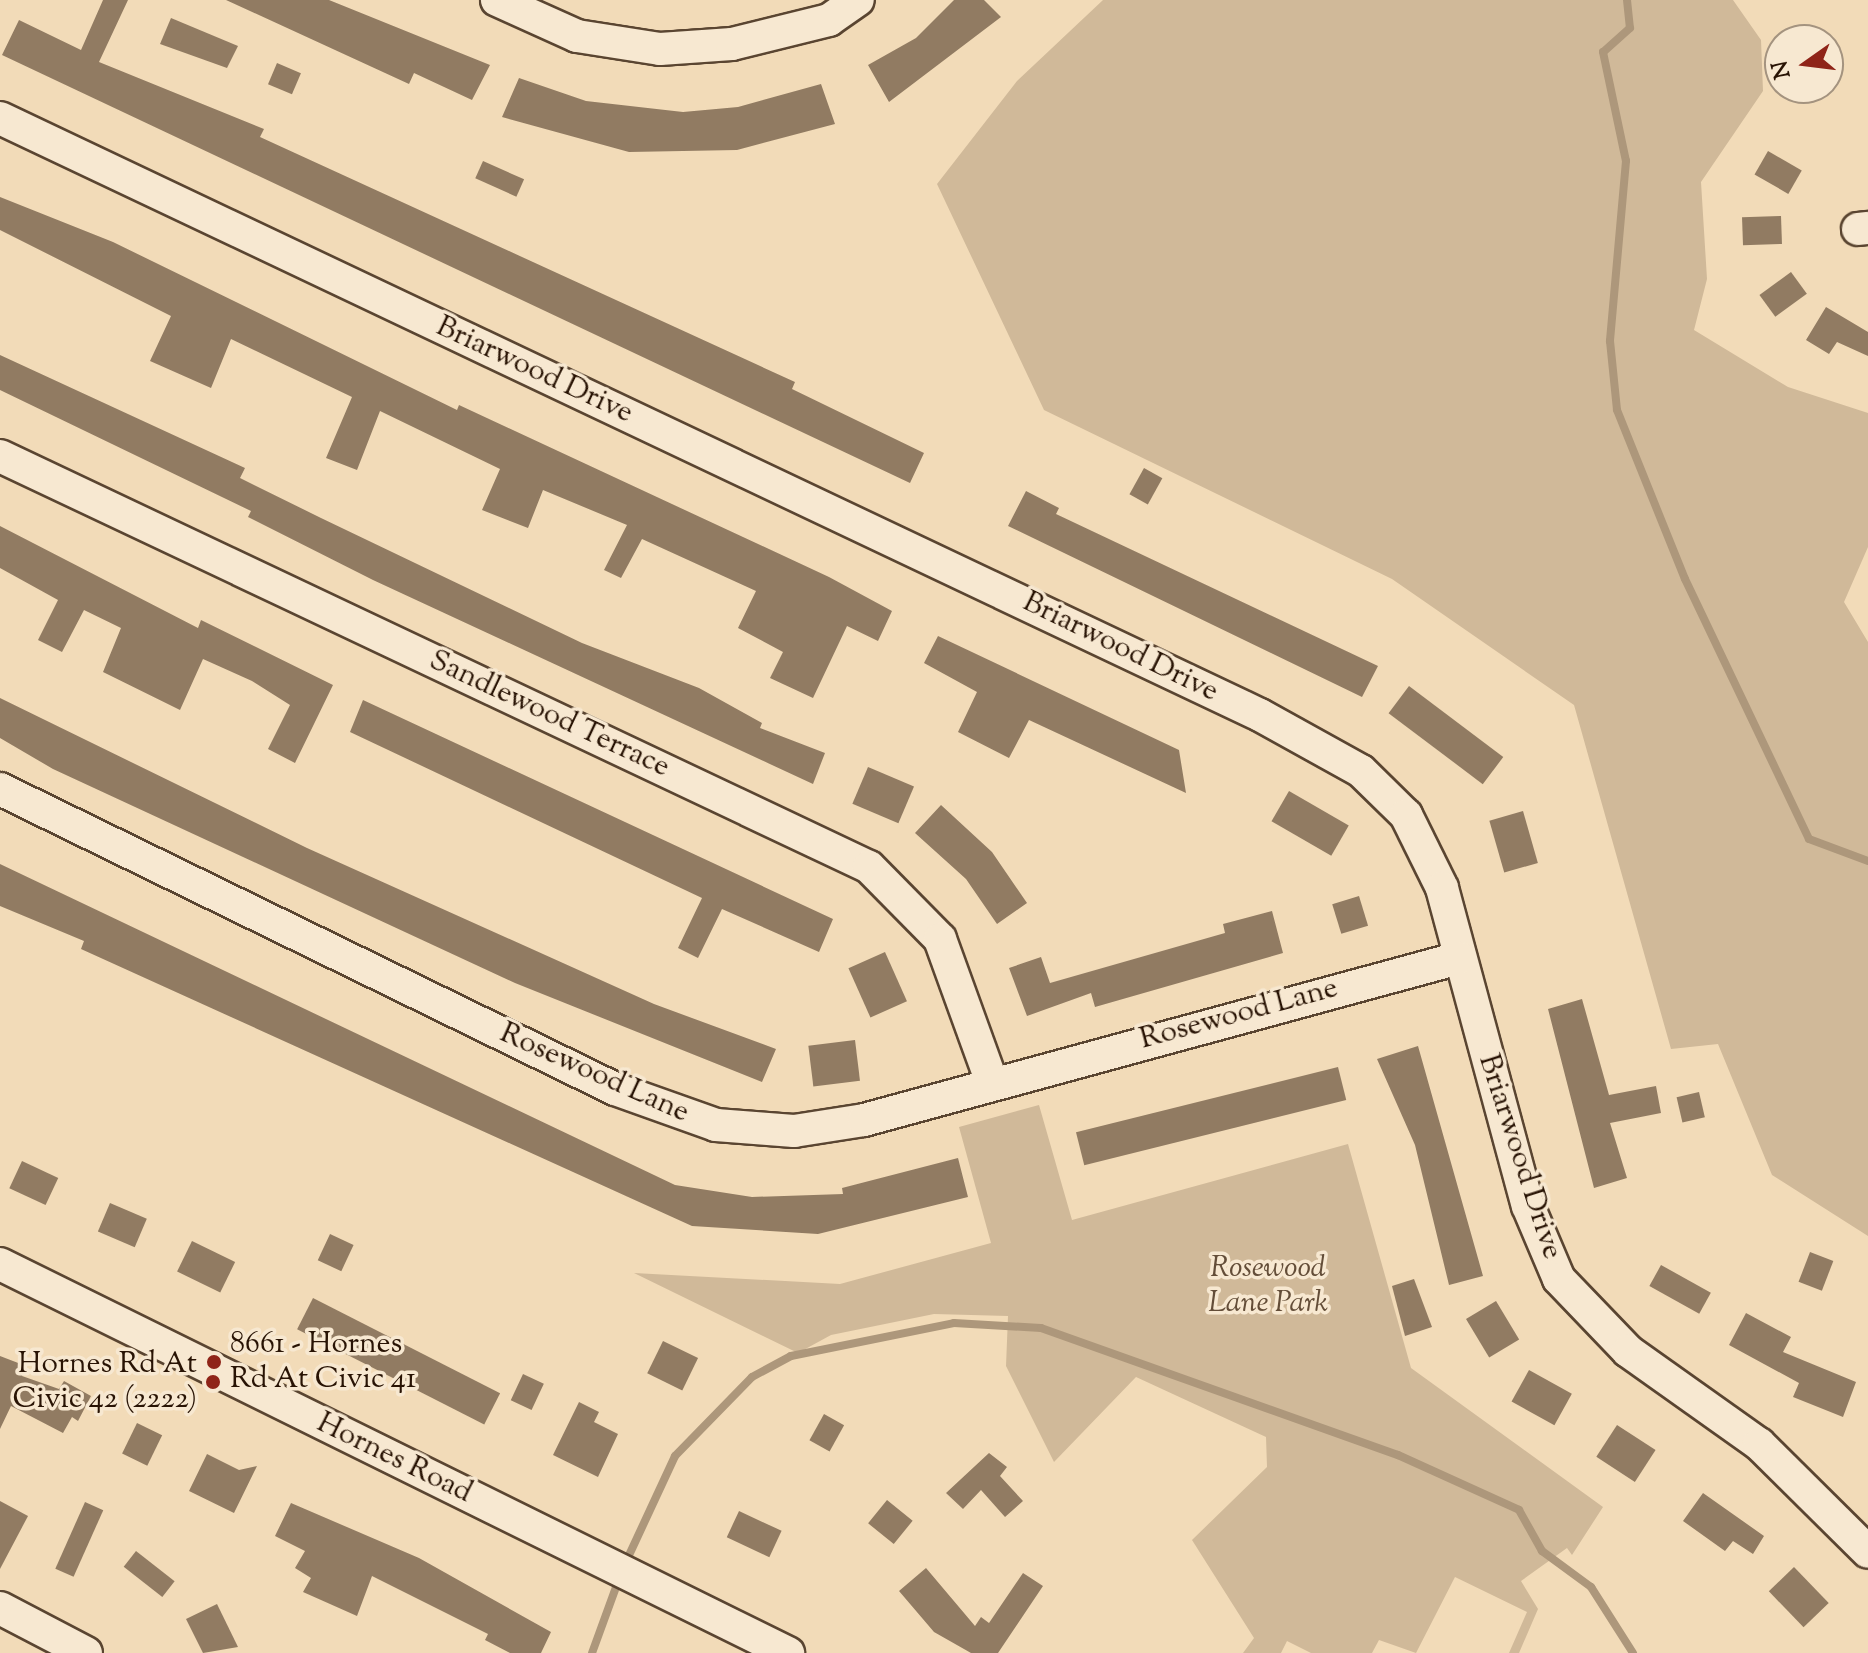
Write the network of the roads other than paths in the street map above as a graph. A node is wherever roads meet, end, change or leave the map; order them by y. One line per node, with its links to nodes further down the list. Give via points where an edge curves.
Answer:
1 (497, 0): 2 (street, via 577,36 660,49 746,41 829,20)
2 (858, 0)
3 (0, 118): 6 (street, Briarwood Drive, via 1325,748 1406,815 1442,888)
4 (0, 456): 7 (street, Sandlewood Terrace, via 869,867 940,939)
5 (0, 789): 7 (street, Rosewood Lane, via 691,1119 818,1130)
6 (1459, 958): 7 (street, Rosewood Lane); 9 (street, Briarwood Drive, via 1528,1206 1559,1279 1628,1351 1759,1444)
7 (991, 1080)
8 (0, 1264): 12 (street, Hornes Road)
9 (1868, 1552)
10 (0, 1608): 11 (street)
11 (86, 1653)
12 (788, 1653)

